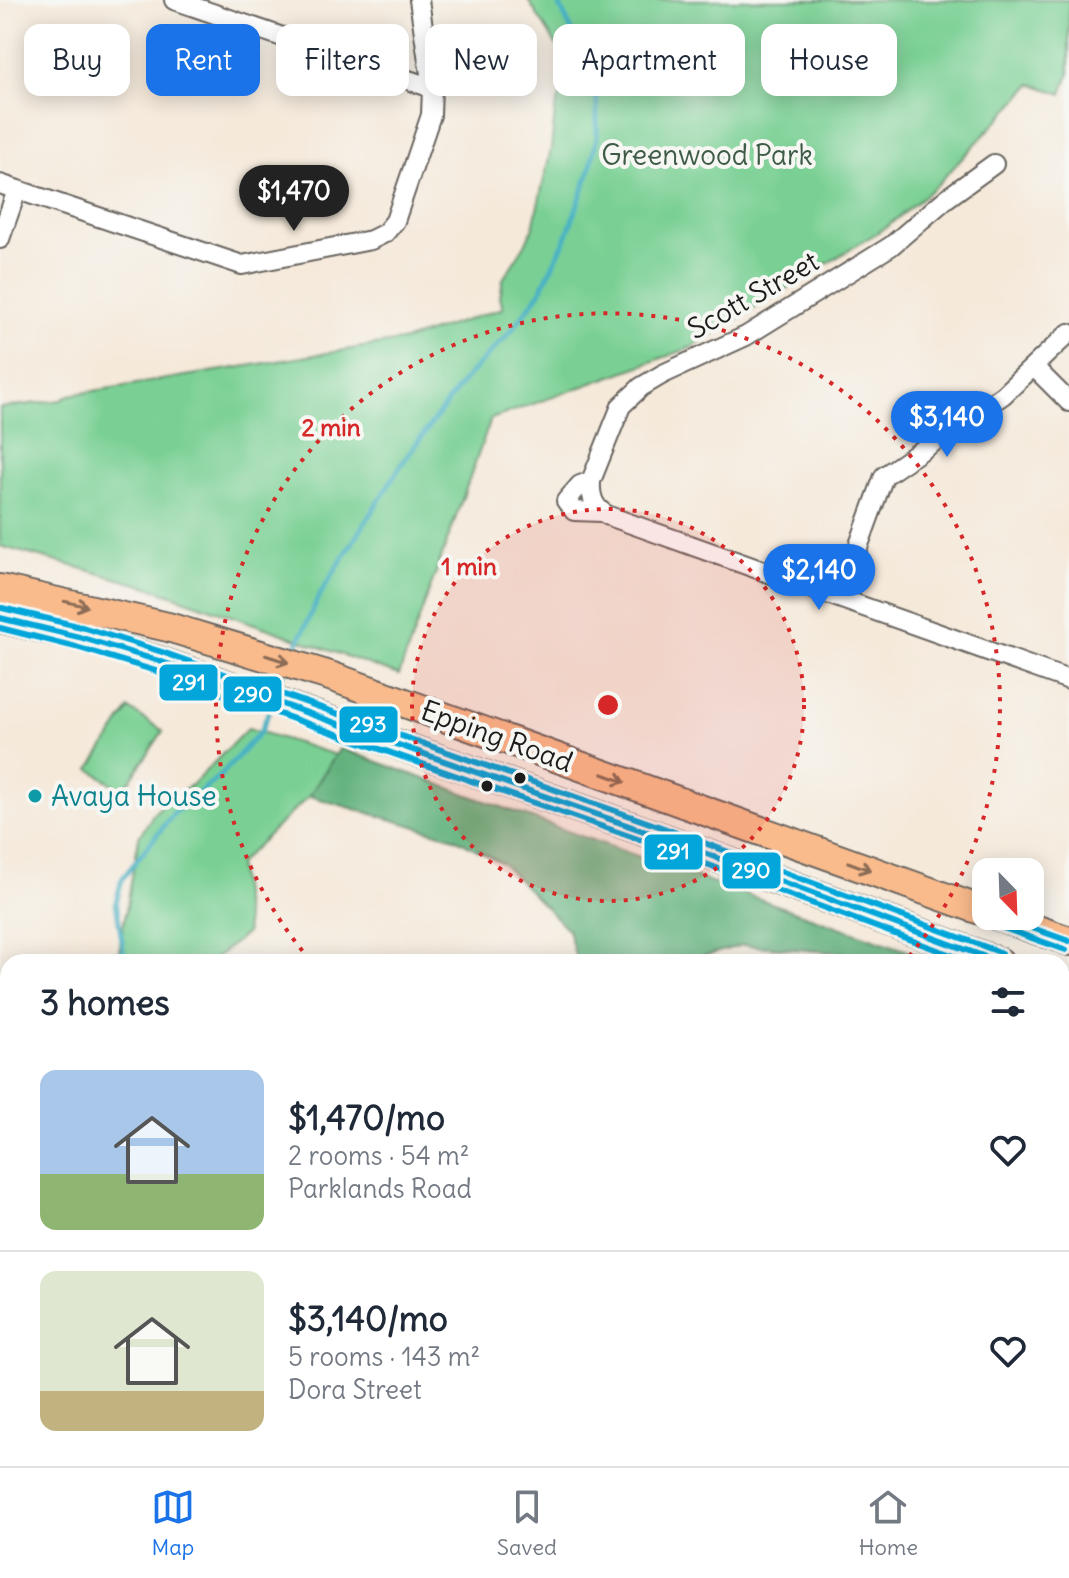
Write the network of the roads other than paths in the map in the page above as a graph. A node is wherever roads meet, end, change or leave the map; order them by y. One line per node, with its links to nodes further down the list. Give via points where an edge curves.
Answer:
1 (174, 0): 4 (street)
2 (419, 0): 3 (street)
3 (425, 41)
4 (425, 86)
5 (432, 96): 7 (street, via 431,115 395,221 371,240 242,265)
6 (994, 164): 12 (street, Scott Street, via 891,246 746,336 641,387 621,406)
7 (8, 187): 8 (street)
8 (0, 239)
9 (1069, 333): 10 (street)
10 (1034, 367): 11 (street); 15 (street, via 1003,395 884,476)
11 (1069, 402)
12 (591, 481): 13 (street); 13 (street, Scott Street, via 566,501 574,511)
13 (599, 509): 15 (street)
14 (0, 589): 18 (main road, Epping Road, one-way to 18, via 225,642 330,676)
15 (840, 597): 17 (street)
16 (0, 618): 21 (main road, Epping Road, via 79,637 311,713)
17 (1069, 680)
18 (972, 907)
19 (1038, 930): 20 (main road)
20 (1069, 941)
21 (977, 954)

